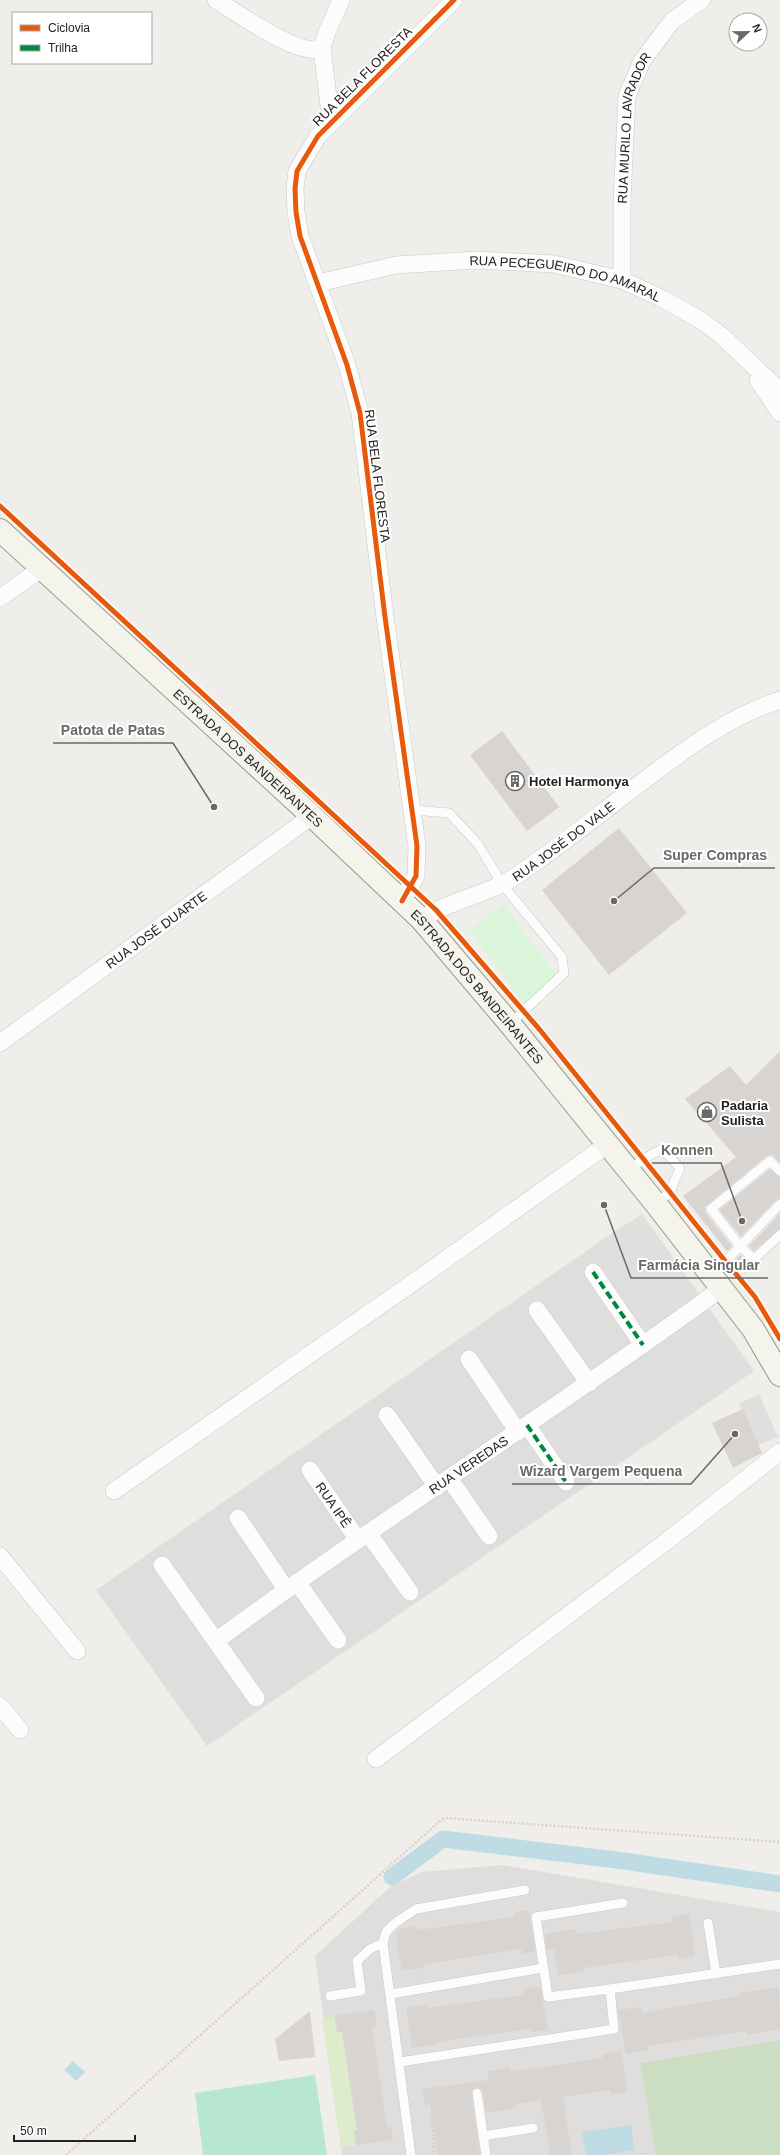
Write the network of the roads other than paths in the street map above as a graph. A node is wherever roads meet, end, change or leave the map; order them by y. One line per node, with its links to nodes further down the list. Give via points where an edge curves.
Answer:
1 (216, 0): 5 (street, via 286,42 306,49)
2 (341, 0): 5 (street)
3 (454, 0): 6 (street, RUA BELA FLORESTA)
4 (702, 0): 7 (street, RUA MURILO LAVRADOR, via 672,21 642,61 627,96 622,200)
5 (322, 48): 6 (street)
6 (332, 122): 8 (street, RUA BELA FLORESTA, via 318,136 306,154 297,171 295,189 300,236)
7 (622, 280): 8 (street, RUA PECEGUEIRO DO AMARAL, via 554,264 477,260 396,265); 9 (street, RUA PECEGUEIRO DO AMARAL, via 702,322)
8 (318, 283): 16 (street, RUA BELA FLORESTA, via 348,365 360,413 385,617)
9 (739, 352): 10 (street, RUA PECEGUEIRO DO AMARAL); 11 (street)
10 (780, 391)
11 (780, 413)
12 (0, 530): 13 (main road, ESTRADA DOS BANDEIRANTES)
13 (42, 568): 14 (street); 17 (main road, ESTRADA DOS BANDEIRANTES)
14 (0, 598)
15 (780, 700): 18 (street, RUA JOSÉ DO VALE, via 716,729)
16 (413, 810): 18 (lane, via 449,813 478,844); 19 (street, RUA BELA FLORESTA, via 417,846 416,876)
17 (312, 816): 19 (main road, ESTRADA DOS BANDEIRANTES); 22 (street, RUA JOSÉ DUARTE)
18 (502, 884): 20 (street, RUA JOSÉ DO VALE, via 436,910); 21 (lane, via 562,957 564,973)
19 (402, 901): 20 (main road, ESTRADA DOS BANDEIRANTES)
20 (421, 920): 21 (main road, ESTRADA DOS BANDEIRANTES)
21 (510, 1024): 23 (main road, ESTRADA DOS BANDEIRANTES)
22 (0, 1044)
23 (608, 1144): 24 (main road, ESTRADA DOS BANDEIRANTES); 43 (street)
24 (629, 1171): 26 (main road, ESTRADA DOS BANDEIRANTES); 26 (lane, via 643,1159 662,1149 680,1168 670,1192)
25 (780, 1171): 29 (lane, via 770,1161 711,1209)
26 (656, 1204): 31 (main road, ESTRADA DOS BANDEIRANTES)
27 (780, 1204): 29 (lane)
28 (780, 1235): 29 (lane, via 754,1259)
29 (740, 1246): 31 (lane)
30 (593, 1272): 33 (street)
31 (717, 1282): 33 (street, RUA VEREDAS); 35 (main road, ESTRADA DOS BANDEIRANTES, via 753,1329)
32 (537, 1310): 36 (street)
33 (643, 1345): 36 (street, RUA VEREDAS)
34 (469, 1359): 38 (street)
35 (780, 1375)
36 (589, 1383): 38 (street, RUA VEREDAS)
37 (387, 1415): 42 (street)
38 (523, 1428): 41 (street); 42 (street, RUA VEREDAS)
39 (780, 1452): 57 (street, via 663,1544)
40 (310, 1470): 45 (street, RUA IPÊ)
41 (566, 1482)
42 (443, 1483): 45 (street, RUA VEREDAS); 46 (street)
43 (114, 1491)
44 (238, 1518): 49 (street)
45 (363, 1536): 49 (street, RUA VEREDAS); 50 (street, RUA IPÊ)
46 (489, 1536)
47 (0, 1556): 53 (street)
48 (162, 1565): 51 (street, via 203,1626)
49 (291, 1585): 51 (street, RUA VEREDAS); 52 (street)
50 (410, 1592)
51 (216, 1640): 54 (street)
52 (338, 1640)
53 (77, 1651)
54 (256, 1698)
55 (0, 1706): 56 (street)
56 (20, 1730)
57 (376, 1759)
58 (525, 1890): 61 (lane, via 416,1909 386,1932)
59 (623, 1903): 63 (lane, via 536,1917)
60 (708, 1923): 64 (lane)
61 (383, 1944): 66 (lane); 67 (lane, via 370,1949 357,1961 362,1991)
62 (780, 1964): 64 (lane)
63 (543, 1968): 65 (lane, via 548,1997); 66 (lane)
64 (716, 1974): 65 (lane)
65 (610, 1988): 68 (lane, via 614,2029)
66 (391, 1994): 68 (lane)
67 (330, 1996)
68 (400, 2062): 72 (lane)
69 (477, 2093): 71 (lane)
70 (533, 2128): 71 (lane)
71 (483, 2136): 73 (lane)
72 (411, 2155)
73 (486, 2155)

